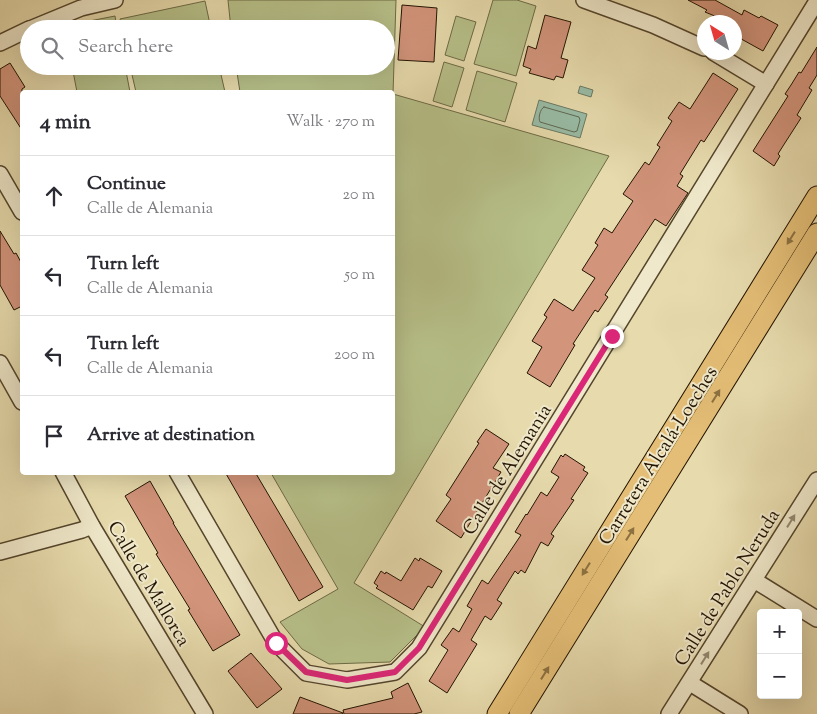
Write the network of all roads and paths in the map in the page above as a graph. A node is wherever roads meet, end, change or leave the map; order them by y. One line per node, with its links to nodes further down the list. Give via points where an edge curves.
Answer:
1 (115, 0): 4 (street, via 81,8)
2 (584, 0): 7 (street)
3 (817, 1): 9 (street, Calle de Alemania)
4 (51, 20)
5 (20, 33): 6 (street)
6 (0, 43)
7 (697, 45)
8 (726, 60): 9 (street)
9 (766, 84): 17 (street, Calle de Alemania, via 419,648 395,672 347,680 306,672 276,643)
10 (0, 174): 12 (street)
11 (817, 196): 25 (main road, Carretera Alcalá-Loeches, one-way to 25)
12 (20, 209)
13 (817, 232): 26 (main road, Carretera Alcalá-Loeches, one-way to 13)
14 (0, 363): 15 (street)
15 (20, 398)
16 (65, 475): 19 (street, Calle de Mallorca)
17 (179, 475)
18 (817, 480): 21 (street, Calle de Pablo Neruda, one-way to 18)
19 (92, 526): 20 (street); 24 (street, Calle de Mallorca)
20 (0, 552)
21 (754, 580): 22 (street); 23 (street, Calle de Pablo Neruda, one-way to 21)
22 (817, 619)
23 (690, 683): 27 (street, Calle de Pablo Neruda); 28 (street)
24 (205, 714)
25 (497, 714)
26 (519, 714)
27 (669, 714)
28 (740, 714)

